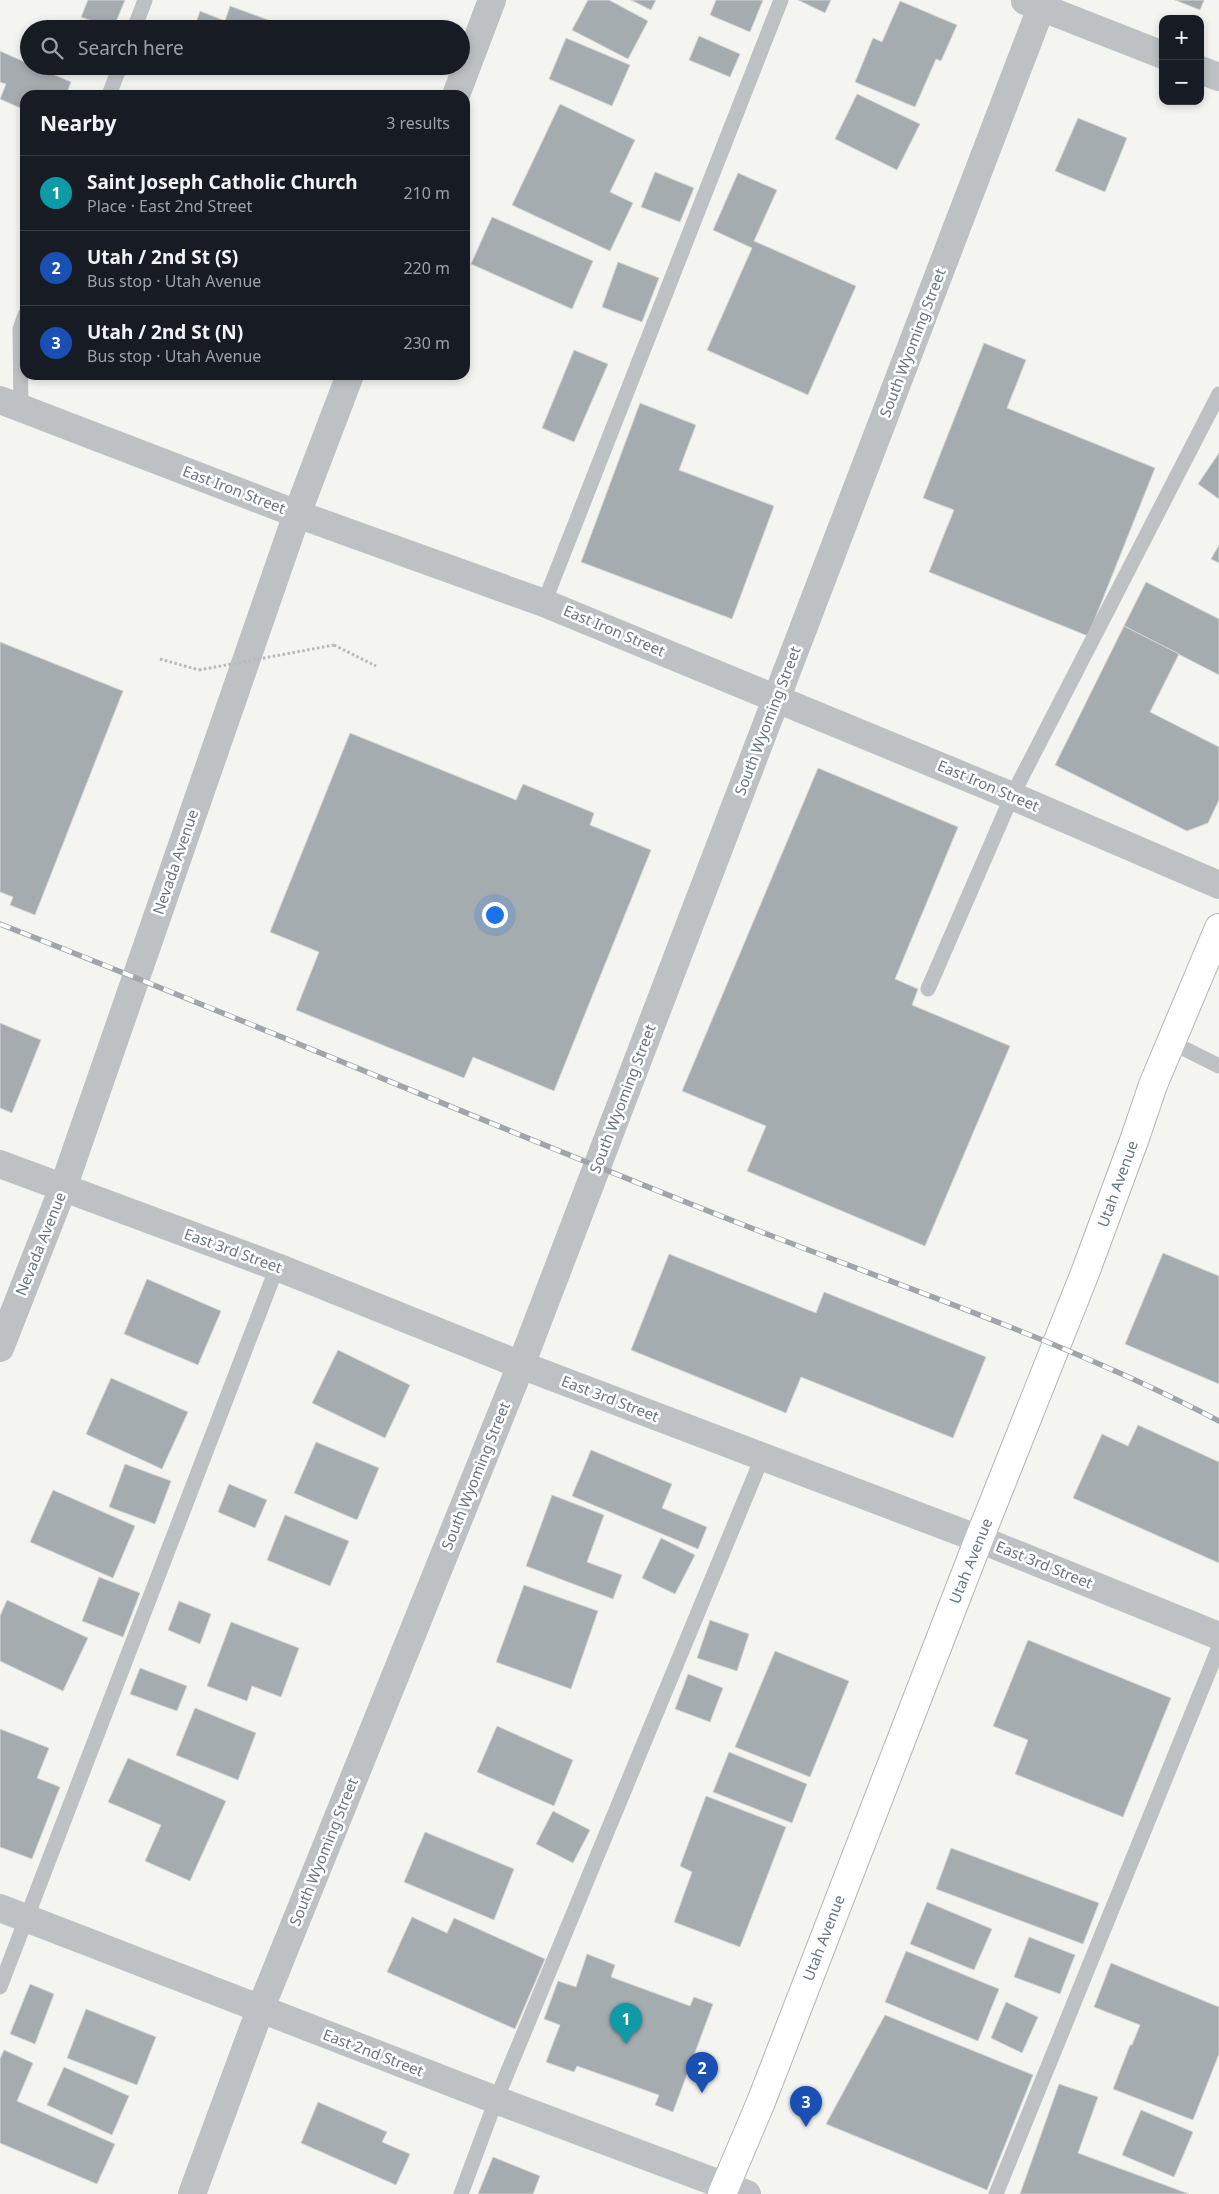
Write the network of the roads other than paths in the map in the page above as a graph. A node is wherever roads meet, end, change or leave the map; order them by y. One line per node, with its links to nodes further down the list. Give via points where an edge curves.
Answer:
1 (146, 0): 5 (lane)
2 (492, 0): 7 (street)
3 (781, 0): 19 (lane)
4 (1036, 2): 6 (street); 20 (street, South Wyoming Street)
5 (138, 20)
6 (1159, 53)
7 (470, 58)
8 (1204, 71): 11 (street)
9 (117, 75): 12 (lane)
10 (464, 75): 13 (street)
11 (1219, 77)
12 (111, 90)
13 (458, 90)
14 (20, 329): 17 (lane)
15 (348, 380): 18 (street, Nevada Avenue)
16 (1219, 394): 21 (lane)
17 (10, 404): 18 (street, East Iron Street)
18 (297, 514): 19 (street, East Iron Street); 28 (street, Nevada Avenue)
19 (544, 602): 20 (street, East Iron Street)
20 (776, 699): 21 (street, East Iron Street); 31 (street, South Wyoming Street)
21 (1012, 796): 22 (street, East Iron Street); 24 (lane)
22 (1219, 885)
23 (1219, 928): 25 (main road, Utah Avenue)
24 (928, 988)
25 (1171, 1042): 26 (lane); 33 (main road, Utah Avenue, via 1082,1282)
26 (1219, 1066)
27 (0, 1164): 28 (street, East 3rd Street)
28 (63, 1188): 29 (street, East 3rd Street); 30 (street, Nevada Avenue)
29 (277, 1266): 31 (street, East 3rd Street); 37 (lane)
30 (0, 1348)
31 (521, 1365): 32 (street, East 3rd Street); 39 (street, South Wyoming Street)
32 (762, 1458): 33 (street, East 3rd Street); 40 (lane)
33 (979, 1539): 34 (street, East 3rd Street); 41 (main road, Utah Avenue, via 765,2093)
34 (1219, 1636)
35 (1219, 1646): 44 (lane)
36 (0, 1908): 37 (street, East 2nd Street)
37 (26, 1918): 38 (lane); 39 (street, East 2nd Street)
38 (0, 1987)
39 (260, 2010): 40 (street, East 2nd Street); 42 (street, South Wyoming Street)
40 (496, 2100): 41 (street, East 2nd Street); 43 (lane)
41 (732, 2191)
42 (192, 2194)
43 (461, 2194)
44 (996, 2194)

